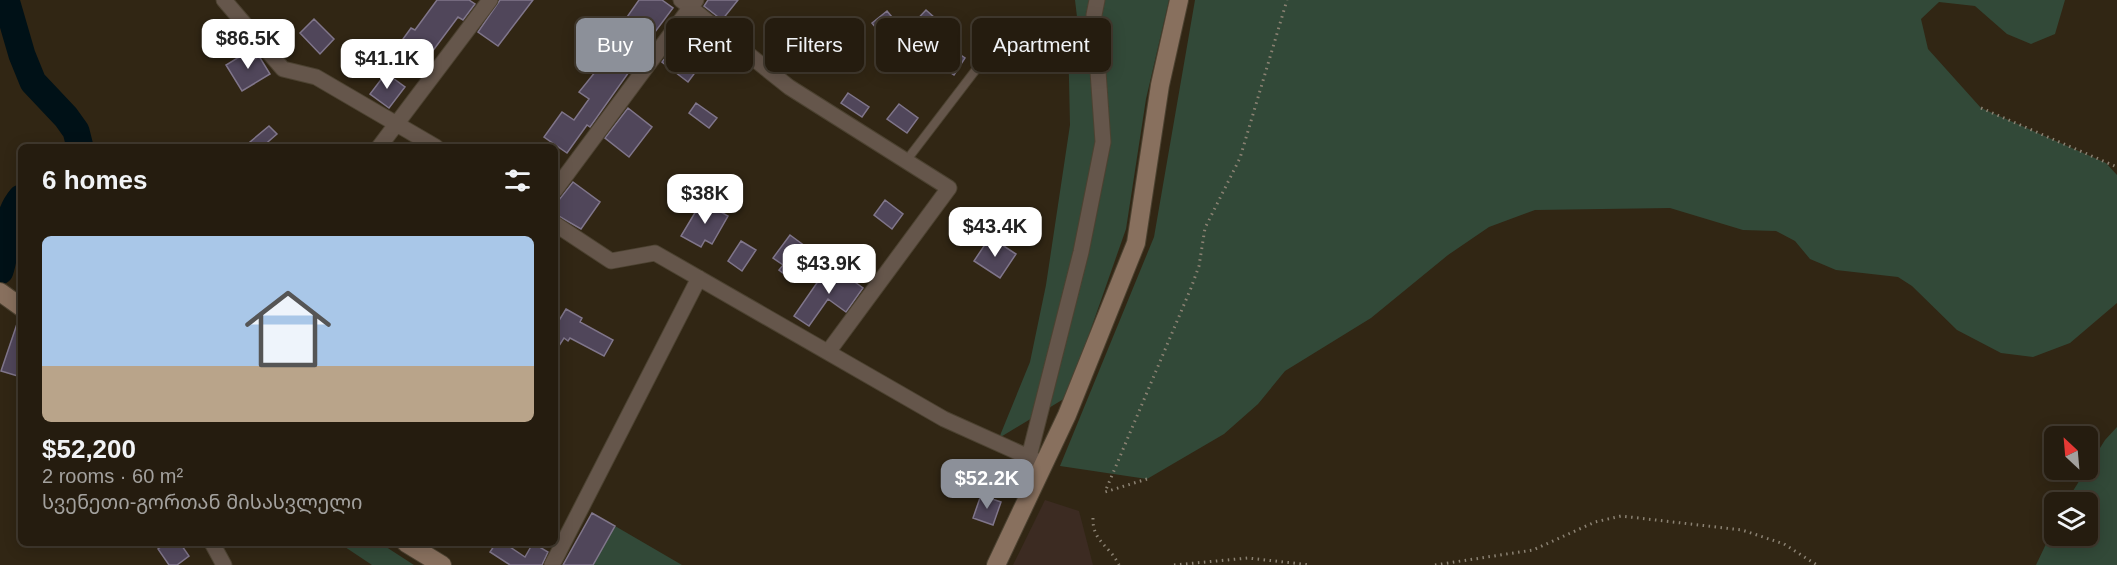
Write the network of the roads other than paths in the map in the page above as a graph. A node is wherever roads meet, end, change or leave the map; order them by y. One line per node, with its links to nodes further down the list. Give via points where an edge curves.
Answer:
1 (224, 0): 7 (street, via 283,69 316,77)
2 (490, 0): 7 (street)
3 (1097, 0): 17 (street, via 1094,15 1103,142)
4 (1179, 0): 17 (main road, via 1160,85 1136,243 1067,415)
5 (689, 2): 10 (street, via 789,87); 11 (street)
6 (974, 72): 10 (lane)
7 (397, 122): 8 (street); 9 (street)
8 (381, 144)
9 (430, 144)
10 (906, 161): 16 (street, via 949,188)
11 (558, 186)
12 (558, 226): 13 (street, via 611,261 655,254)
13 (699, 278): 16 (street); 22 (street)
14 (0, 292): 15 (main road)
15 (18, 305)
16 (828, 352): 17 (street, via 944,419)
17 (1036, 460): 23 (main road)
18 (214, 546): 20 (street)
19 (411, 546): 21 (main road)
20 (224, 565)
21 (442, 565)
22 (552, 565)
23 (996, 565)

